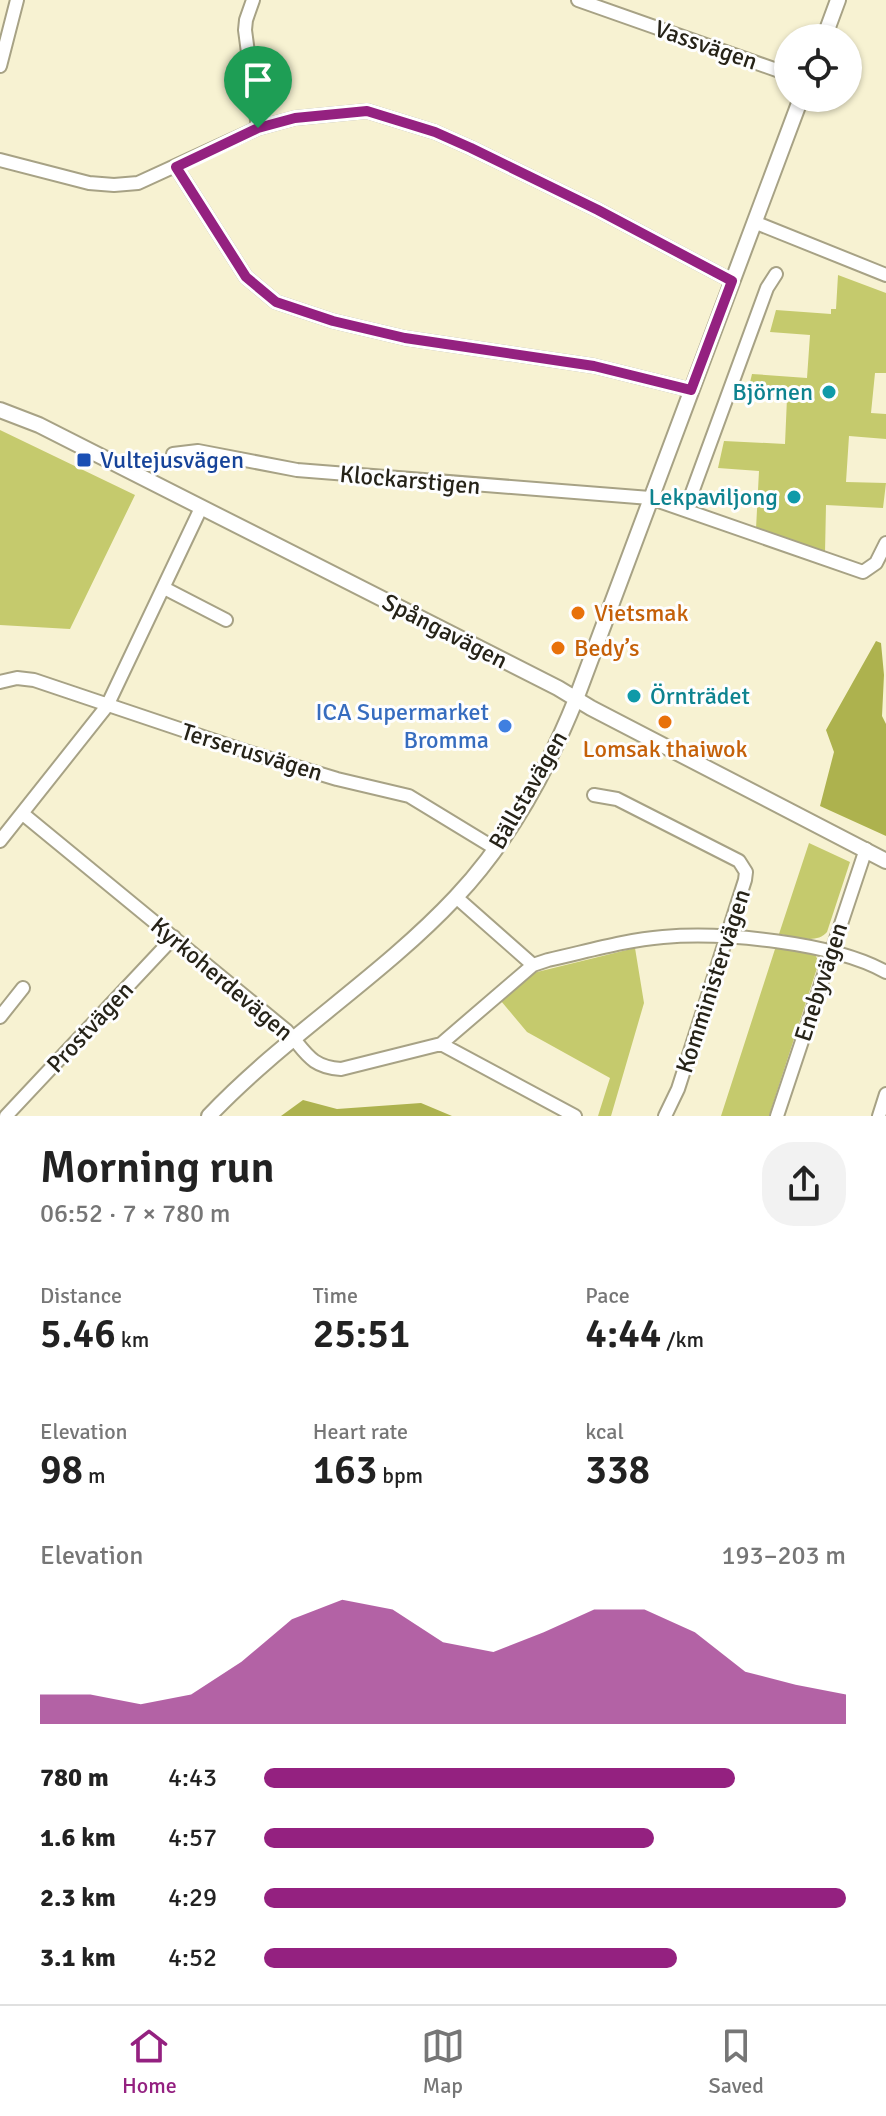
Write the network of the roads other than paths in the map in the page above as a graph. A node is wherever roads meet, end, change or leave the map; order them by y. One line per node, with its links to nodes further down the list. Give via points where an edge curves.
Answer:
1 (17, 0): 6 (street)
2 (253, 0): 9 (street, via 245,30)
3 (578, 0): 7 (street, Vassvägen)
4 (838, 0): 5 (street)
5 (829, 24)
6 (0, 66)
7 (774, 69)
8 (796, 112): 12 (street, Bällstavägen)
9 (258, 128): 11 (street); 15 (street, via 295,118 367,111 435,132)
10 (0, 160): 11 (street, via 114,185 138,183)
11 (176, 167): 16 (street, via 246,277 276,302 405,338 594,366)
12 (754, 222): 14 (street); 15 (street, Bällstavägen)
13 (776, 274): 21 (street)
14 (886, 275)
15 (732, 281): 16 (street, Bällstavägen)
16 (691, 390): 19 (street, Bällstavägen)
17 (0, 410): 20 (street, Spångavägen)
18 (173, 454): 19 (street, Klockarstigen, via 198,451 297,470)
19 (650, 498): 21 (street); 26 (street, Bällstavägen)
20 (201, 508): 23 (street); 26 (street, Spångavägen)
21 (686, 509): 22 (street, via 863,572 876,563)
22 (886, 543)
23 (164, 588): 24 (street); 27 (street)
24 (226, 620)
25 (0, 682): 27 (street, Terserusvägen, via 34,680)
26 (576, 699): 31 (street, Bällstavägen, via 538,783); 32 (street, Spångavägen)
27 (107, 706): 29 (street); 31 (street, Terserusvägen, via 409,796)
28 (594, 795): 35 (street, Komministervägen, via 617,799 739,861 745,880)
29 (23, 814): 30 (street); 36 (street, Kyrkoherdevägen)
30 (0, 841)
31 (496, 849): 34 (street, Bällstavägen)
32 (866, 849): 33 (street, Spångavägen); 37 (street, Enebyvägen)
33 (886, 861)
34 (456, 897): 38 (street); 42 (street, Bällstavägen)
35 (725, 936): 37 (street, Kyrkoherdevägen); 38 (street, Kyrkoherdevägen, via 661,937); 48 (street, Komministervägen)
36 (174, 937): 42 (street, Kyrkoherdevägen); 45 (street, Prostvägen)
37 (830, 953): 39 (street, Kyrkoherdevägen); 49 (street, Enebyvägen)
38 (533, 965): 43 (street, Kyrkoherdevägen)
39 (886, 972)
40 (23, 988): 41 (street)
41 (0, 1017)
42 (294, 1039): 43 (street, Kyrkoherdevägen, via 312,1062 341,1069); 46 (street, Bällstavägen)
43 (441, 1044): 47 (street)
44 (886, 1094): 50 (street)
45 (6, 1116)
46 (209, 1116)
47 (575, 1116)
48 (665, 1116)
49 (777, 1116)
50 (879, 1116)

